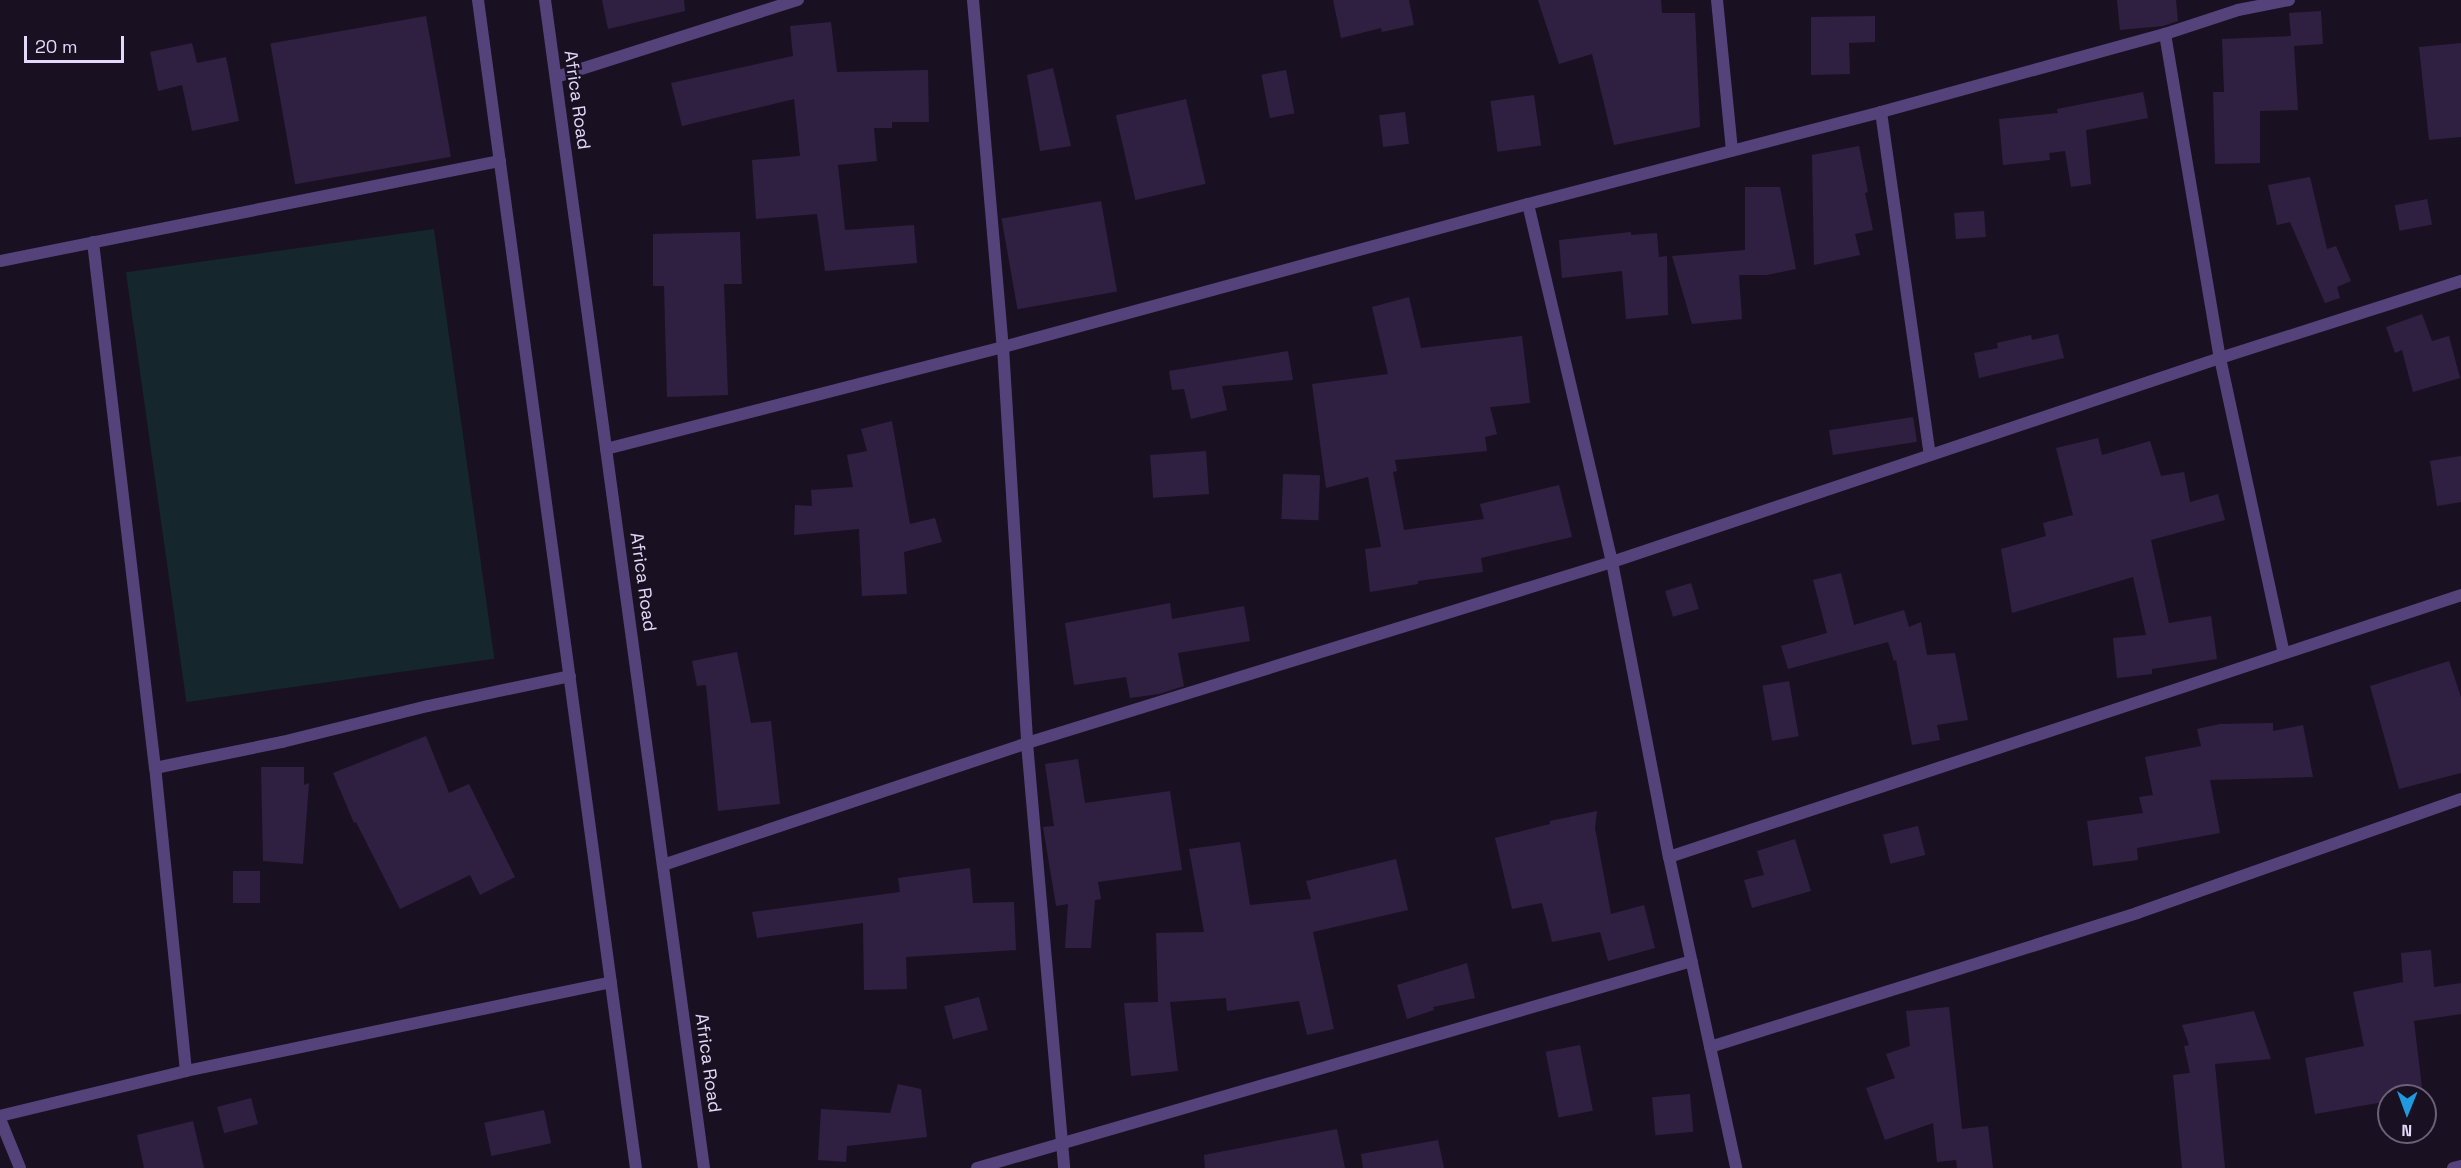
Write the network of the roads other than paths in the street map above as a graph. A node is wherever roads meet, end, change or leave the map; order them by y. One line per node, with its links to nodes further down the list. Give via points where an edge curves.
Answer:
1 (478, 0): 12 (street)
2 (545, 0): 9 (street, Africa Road)
3 (798, 0): 9 (street)
4 (974, 0): 17 (street)
5 (1717, 0): 11 (street)
6 (2289, 0): 7 (street)
7 (2238, 5): 8 (street)
8 (2165, 34): 10 (street); 18 (street)
9 (556, 77): 19 (street, Africa Road)
10 (1881, 112): 11 (street); 20 (street)
11 (1732, 150): 13 (street)
12 (500, 161): 14 (street); 24 (street)
13 (1528, 204): 17 (street); 21 (street)
14 (93, 242): 15 (street); 26 (street)
15 (0, 261)
16 (2461, 281): 18 (street)
17 (1003, 347): 19 (street); 25 (street)
18 (2220, 358): 20 (street); 23 (street)
19 (606, 449): 29 (street, Africa Road)
20 (1930, 455): 21 (street)
21 (1612, 562): 25 (street); 28 (street)
22 (2461, 595): 23 (street)
23 (2284, 653): 28 (street)
24 (570, 676): 26 (street); 31 (street)
25 (1027, 743): 29 (street); 35 (street)
26 (155, 768): 33 (street)
27 (2461, 799): 32 (street, via 2137,913)
28 (1669, 857): 30 (street)
29 (663, 865): 39 (street, Africa Road)
30 (1692, 961): 32 (street); 35 (street)
31 (611, 982): 33 (street); 38 (street)
32 (1710, 1047): 42 (street)
33 (186, 1071): 34 (street)
34 (0, 1117): 37 (street)
35 (1062, 1142): 40 (street); 41 (street)
36 (2461, 1166): 43 (street)
37 (20, 1168)
38 (636, 1168)
39 (704, 1168)
40 (977, 1168)
41 (1064, 1168)
42 (1736, 1168)
43 (2453, 1168)

